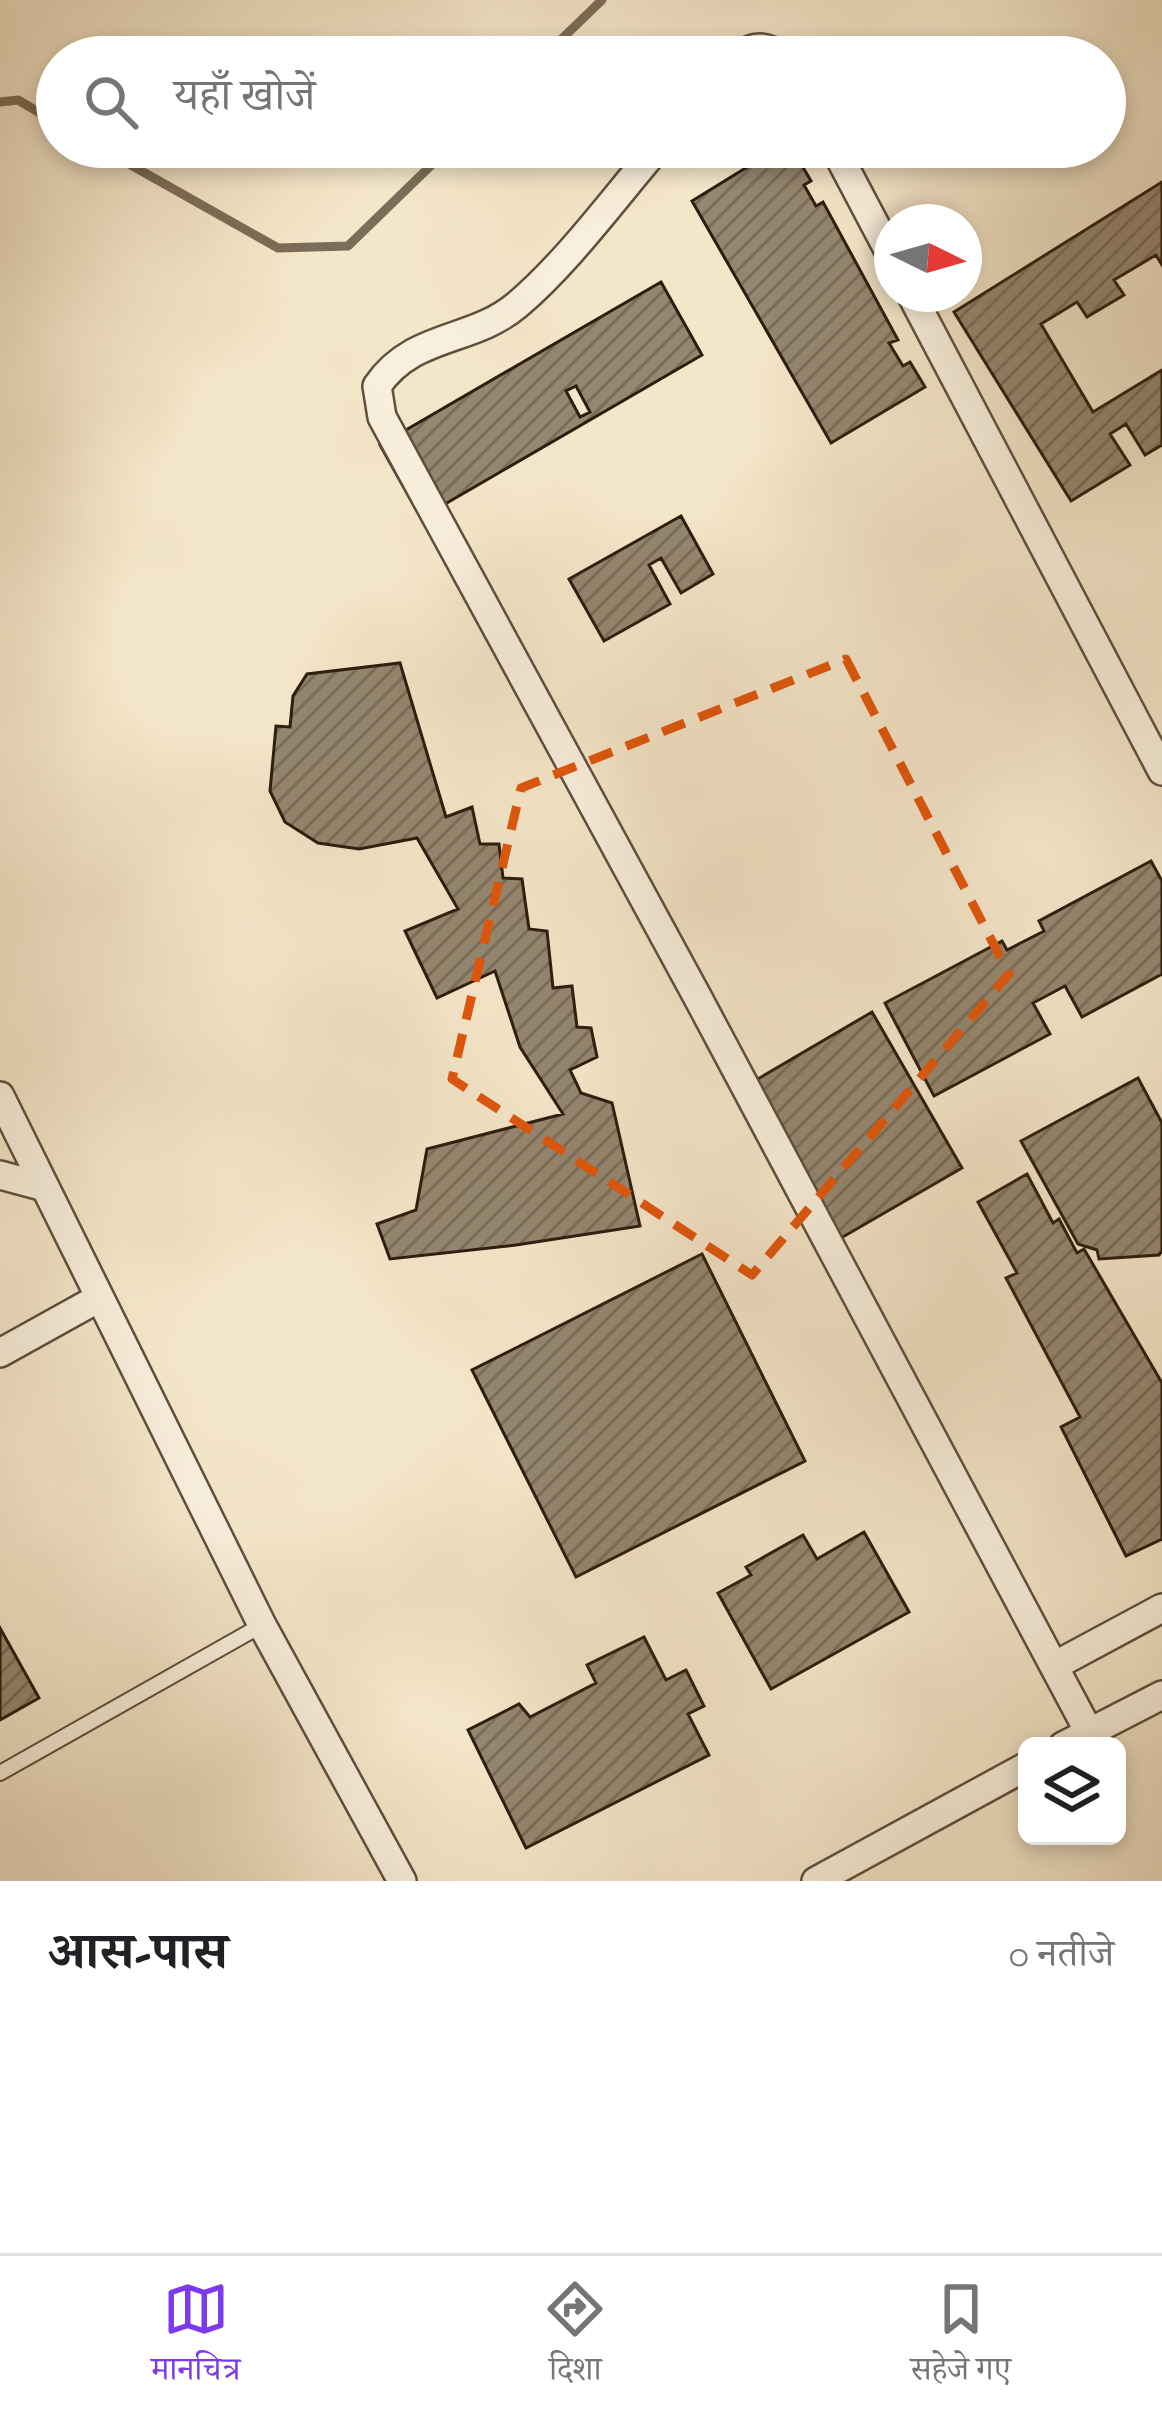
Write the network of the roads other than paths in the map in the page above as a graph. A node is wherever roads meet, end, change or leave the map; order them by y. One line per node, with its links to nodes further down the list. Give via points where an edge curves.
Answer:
1 (639, 168): 13 (street, via 515,307 404,355 377,386 382,417)
2 (845, 168): 3 (street)
3 (874, 223)
4 (920, 312): 5 (street)
5 (1162, 771)
6 (0, 1096): 8 (street)
7 (0, 1174): 8 (street)
8 (41, 1186): 9 (street)
9 (99, 1298): 10 (street); 12 (street)
10 (0, 1354)
11 (1162, 1608): 13 (street)
12 (262, 1625): 18 (lane); 19 (street)
13 (1054, 1666): 15 (street)
14 (1162, 1696): 15 (street)
15 (1089, 1732): 16 (street)
16 (1080, 1737)
17 (1018, 1771): 20 (street)
18 (0, 1773)
19 (402, 1881)
20 (816, 1881)

